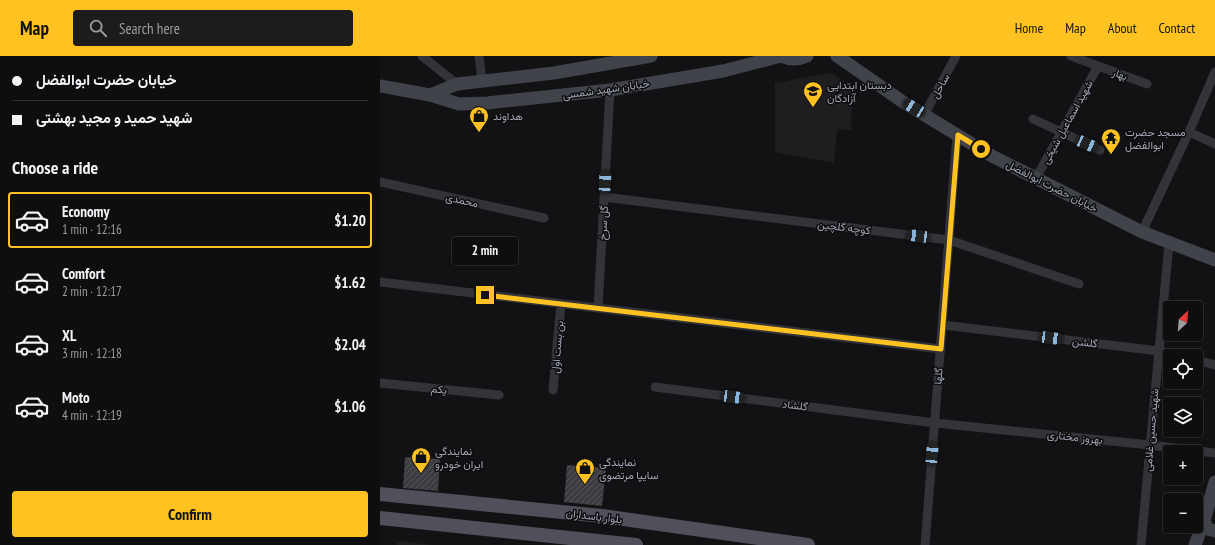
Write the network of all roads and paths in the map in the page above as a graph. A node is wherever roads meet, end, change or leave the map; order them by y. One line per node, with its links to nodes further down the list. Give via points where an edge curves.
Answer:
1 (422, 56): 12 (street)
2 (479, 56): 11 (street)
3 (651, 56): 11 (street, via 554,73)
4 (781, 56): 5 (street, via 790,59); 15 (street, خیابان شهید شمسی, via 723,71)
5 (807, 56)
6 (837, 56): 17 (street, خیابان حضرت ابوالفضل)
7 (956, 56): 17 (street, ساحل)
8 (1071, 56): 9 (street, بهار)
9 (1098, 66): 13 (street, بهار); 19 (street, شهید اسماعیل شیخی)
10 (1215, 72): 20 (street)
11 (482, 81): 12 (street)
12 (457, 84): 16 (street)
13 (1147, 84)
14 (380, 86): 16 (street, خیابان شهید شمسی)
15 (610, 90): 16 (street, خیابان شهید شمسی, via 459,104); 26 (street, گل سرخ)
16 (430, 95)
17 (924, 115): 21 (street, خیابان حضرت ابوالفضل)
18 (1033, 119): 19 (street)
19 (1061, 132): 23 (street); 24 (street, شهید اسماعیل شیخی)
20 (1189, 132): 22 (street); 28 (street)
21 (958, 135): 24 (street, خیابان حضرت ابوالفضل); 29 (street, گلها)
22 (1215, 144)
23 (1100, 150)
24 (1036, 178): 28 (street, خیابان حضرت ابوالفضل)
25 (380, 182): 27 (street, محمدی)
26 (604, 197): 29 (street, کوچه گلچین); 35 (street, گل سرخ)
27 (544, 218)
28 (1142, 232): 30 (street, خیابان حضرت ابوالفضل)
29 (949, 240): 33 (street, کوچه گلچین); 36 (street, گلها)
30 (1169, 243): 31 (street, خیابان حضرت ابوالفضل); 38 (street, شهید حسین غلامی)
31 (1215, 260)
32 (380, 282): 34 (street)
33 (1079, 284)
34 (561, 304): 35 (street); 44 (street, بن بست اول)
35 (598, 308): 37 (street)
36 (942, 325): 37 (street, گلها); 38 (street, گلشن)
37 (941, 349): 46 (street, گلها)
38 (1159, 351): 39 (street, گلشن); 47 (street, شهید حسین غلامی)
39 (1163, 352)
40 (1203, 362): 41 (street)
41 (1215, 365)
42 (380, 383): 45 (street, یکم)
43 (655, 387): 46 (street, گلشاد)
44 (553, 390)
45 (499, 395)
46 (935, 423): 47 (street, بهروز مختاری); 57 (street, گلها)
47 (1150, 445): 48 (street, بهروز مختاری); 58 (street, شهید حسین غلامی)
48 (1215, 453)
49 (1215, 482): 52 (street)
50 (380, 494): 56 (main road, بلوار پاسداران, via 602,516)
51 (380, 518): 54 (main road)
52 (1204, 521): 53 (street, via 1208,529); 59 (street)
53 (1215, 531)
54 (543, 540): 55 (main road)
55 (636, 545)
56 (808, 545)
57 (925, 545)
58 (1141, 545)
59 (1194, 545)

